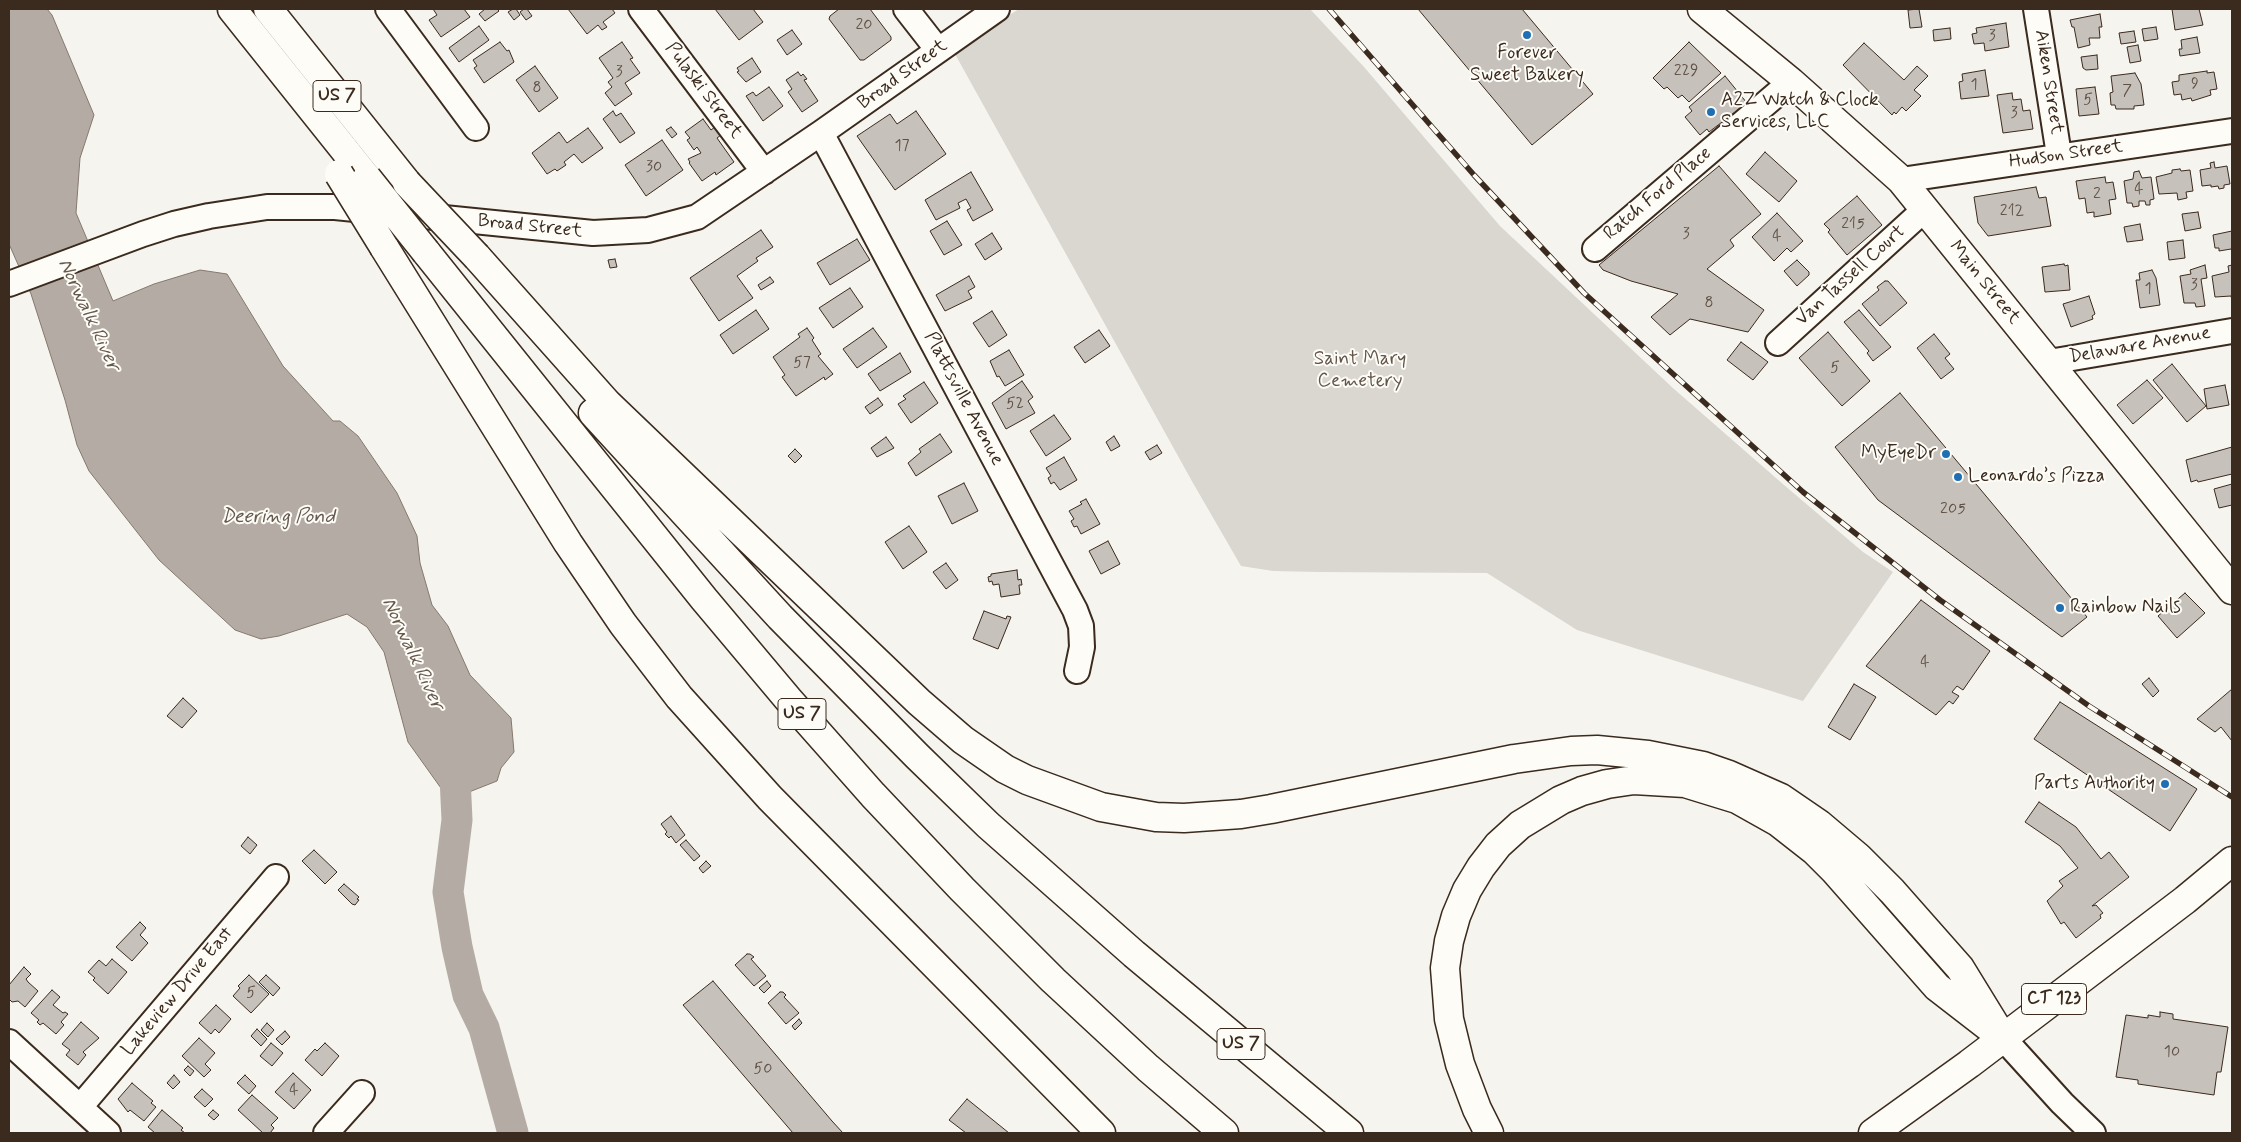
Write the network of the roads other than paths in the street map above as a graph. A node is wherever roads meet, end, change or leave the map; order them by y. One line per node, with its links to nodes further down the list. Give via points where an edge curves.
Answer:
1 (214, 9): 35 (main road, bridge, via 296,112 340,174 568,543 623,624 679,697 777,806)
2 (232, 9): 36 (main road, US 7, bridge, via 704,599 843,761 1007,935 1100,1025)
3 (268, 9): 20 (main road, US 7, bridge, via 407,183)
4 (388, 9): 12 (street)
5 (641, 9): 16 (street, Pulaski Street)
6 (906, 9): 10 (street)
7 (996, 9): 10 (street, Broad Street)
8 (2036, 9): 15 (street, Aiken Street)
9 (1706, 10): 11 (main road, Main Street)
10 (938, 50): 14 (street, Broad Street)
11 (1791, 82): 17 (main road, Main Street); 19 (street, Ratch Ford Place)
12 (476, 128)
13 (2232, 131): 15 (street, Hudson Street)
14 (822, 133): 16 (street, Broad Street); 26 (street, Plattsville Avenue, via 1075,610 1081,626 1082,647)
15 (2059, 155): 17 (street, Hudson Street)
16 (764, 172): 21 (street, Broad Street, via 697,217 648,230 593,233 336,207 266,207 208,216 143,234)
17 (1901, 180): 18 (main road, Main Street)
18 (1924, 210): 23 (street, Van Tassell Court); 24 (main road, Main Street)
19 (1595, 249)
20 (472, 257): 29 (main road, via 587,382 941,722 985,756 1019,776 1101,807 1184,818 1271,809 1514,759 1571,751 1648,755 1702,766 1781,798 1858,857 1960,968); 37 (main road, US 7, via 582,400 780,617 917,756 988,825 1134,954)
21 (11, 284)
22 (2232, 331): 24 (street, Delaware Avenue)
23 (1778, 342)
24 (2049, 362): 25 (main road, Main Street)
25 (2232, 590)
26 (1077, 671)
27 (2232, 861): 29 (main road, CT 123)
28 (276, 877): 32 (street, Lakeview Drive East)
29 (2003, 1038): 38 (main road, via 1937,988 1834,870 1778,822 1737,799 1685,782 1634,780 1607,784 1582,790 1520,825 1498,845 1481,867 1456,916 1445,968 1449,1019 1465,1079); 39 (main road, CT 123); 40 (street)
30 (9, 1042): 32 (street)
31 (362, 1093): 34 (street)
32 (80, 1107): 33 (street)
33 (108, 1133)
34 (326, 1133)
35 (1102, 1133)
36 (1224, 1133)
37 (1349, 1133)
38 (1489, 1133)
39 (1873, 1133)
40 (2093, 1133)

